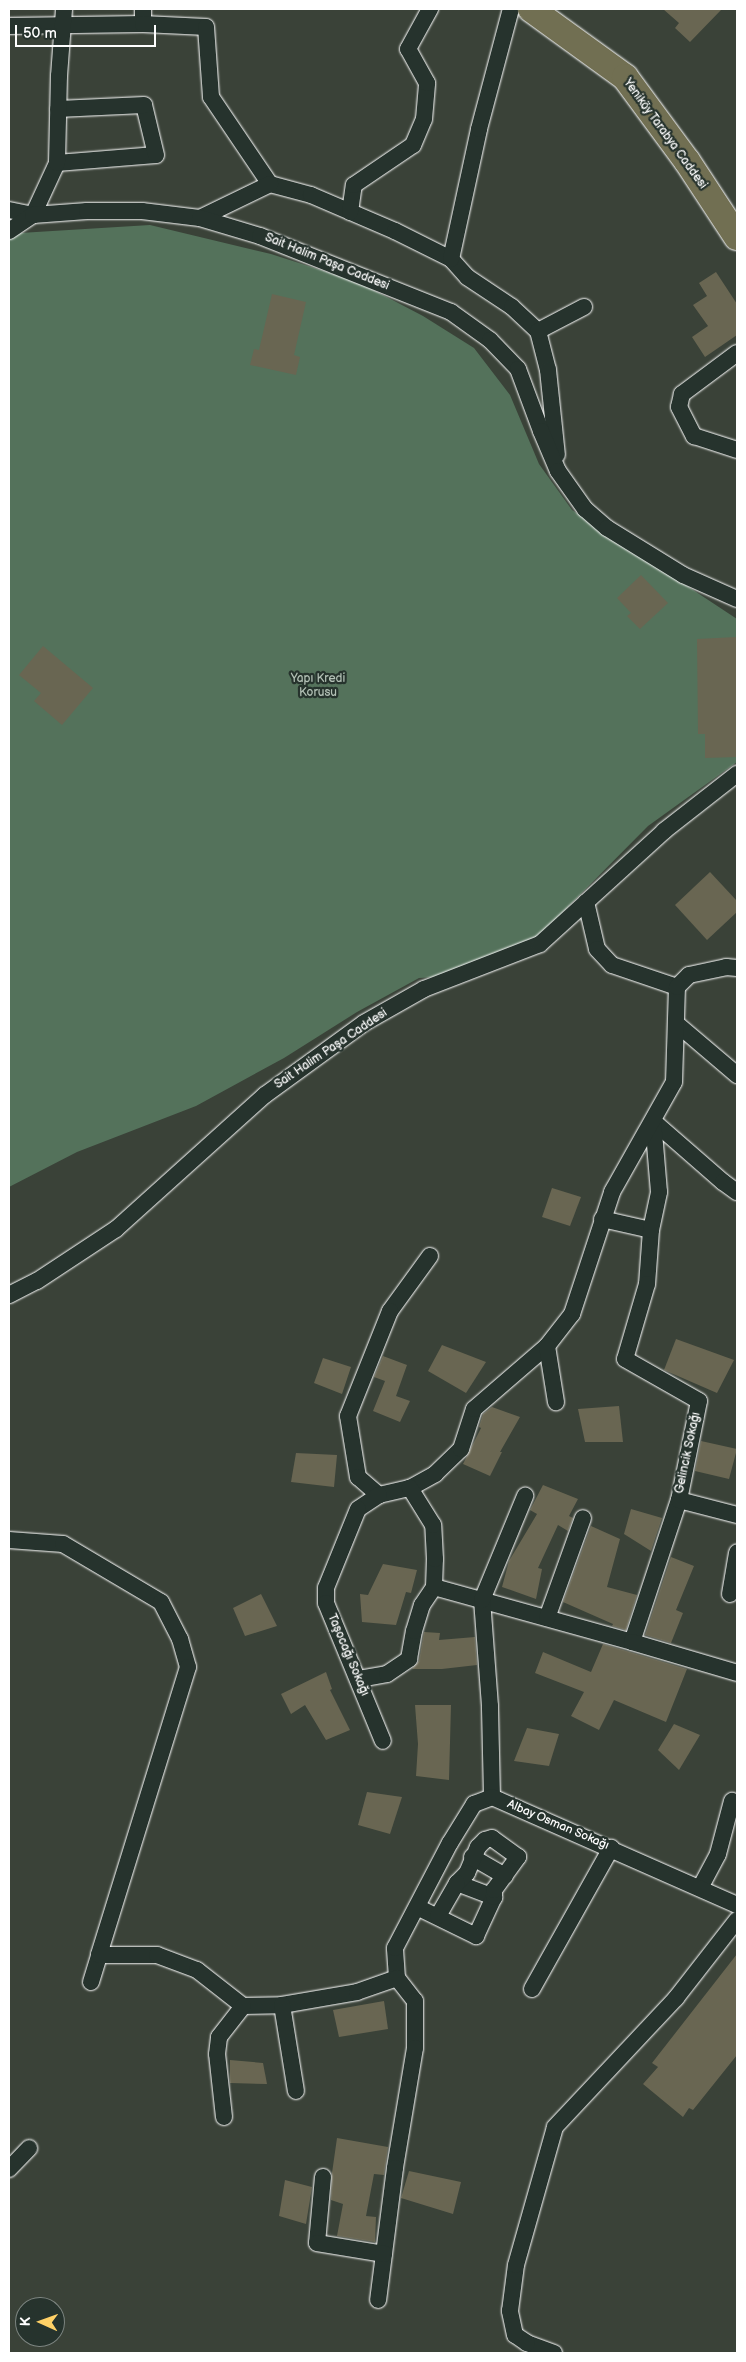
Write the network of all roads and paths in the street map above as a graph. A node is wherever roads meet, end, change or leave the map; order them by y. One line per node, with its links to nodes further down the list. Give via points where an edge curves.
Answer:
1 (430, 9): 11 (street, via 408,49 427,83 424,119 413,145 354,185)
2 (511, 9): 16 (street, via 479,129)
3 (531, 9): 15 (main road, Yeniköy Tarabya Caddesi, via 625,78 687,161)
4 (63, 16): 5 (street); 6 (street); 7 (street)
5 (143, 16): 9 (street, via 206,27 211,97)
6 (9, 26)
7 (58, 109): 8 (street); 8 (street, via 144,105 156,155)
8 (57, 164): 12 (street)
9 (270, 184): 11 (street, via 310,195); 13 (street)
10 (9, 210): 12 (street)
11 (350, 212): 16 (street)
12 (33, 215): 13 (street, Sait Halim Paşa Caddesi, via 142,211); 14 (street, Sait Halim Paşa Caddesi)
13 (200, 218): 21 (street, Sait Halim Paşa Caddesi, via 260,236 450,312 490,340 518,369)
14 (9, 231)
15 (737, 237)
16 (451, 259): 18 (street, via 468,277 512,307)
17 (584, 307): 18 (street)
18 (538, 331): 21 (street, Sait Halim Paşa Caddesi, via 548,370)
19 (737, 353): 20 (street, via 682,394 678,407 694,436)
20 (737, 450)
21 (558, 471): 22 (street, Sait Halim Paşa Caddesi, via 585,509 608,528 683,575)
22 (737, 599)
23 (737, 774): 24 (street, Sait Halim Paşa Caddesi, via 664,831)
24 (586, 902): 26 (street, via 597,949 612,965); 34 (street, Sait Halim Paşa Caddesi, via 540,944 424,989 364,1023 265,1095 116,1229 37,1281)
25 (737, 968): 26 (street, via 726,967 690,975)
26 (677, 987): 27 (street)
27 (677, 1024): 28 (street); 29 (street, via 674,1082)
28 (737, 1075)
29 (653, 1121): 30 (street); 31 (street, via 612,1192); 32 (street, via 659,1192)
30 (737, 1192)
31 (602, 1220): 32 (street); 35 (street, via 572,1314)
32 (651, 1230): 40 (street, Gelincik Sokağı, via 647,1284 625,1359 699,1401)
33 (430, 1256): 38 (street, via 390,1311 348,1416 358,1477)
34 (9, 1294)
35 (547, 1346): 36 (street); 37 (street, via 474,1409 461,1449 435,1474)
36 (556, 1402)
37 (410, 1488): 38 (street); 45 (street, via 433,1525)
38 (379, 1495): 51 (street, Taşocağı Sokağı, via 358,1509 326,1588 326,1603)
39 (525, 1496): 47 (street)
40 (679, 1500): 41 (street); 49 (street)
41 (737, 1515)
42 (583, 1518): 48 (street)
43 (9, 1540): 67 (street, via 62,1544 161,1602 180,1639 188,1667)
44 (737, 1553): 46 (street)
45 (434, 1587): 47 (street); 51 (street, via 422,1605 408,1659 387,1674)
46 (730, 1594)
47 (482, 1600): 48 (street); 53 (street, via 490,1706)
48 (547, 1618): 49 (street)
49 (632, 1642): 50 (street)
50 (737, 1673)
51 (359, 1679): 52 (street, Taşocağı Sokağı)
52 (383, 1741)
53 (492, 1797): 55 (street, Albay Osman Sokağı, via 474,1804); 57 (street, Albay Osman Sokağı)
54 (732, 1801): 61 (street, via 718,1854)
55 (463, 1822): 56 (street); 64 (street, Albay Osman Sokağı)
56 (492, 1838): 58 (street, via 485,1840); 59 (street, via 518,1856)
57 (611, 1848): 61 (street, Albay Osman Sokağı); 70 (street)
58 (472, 1857): 59 (street); 60 (street, via 467,1873)
59 (505, 1876): 62 (street, via 494,1890)
60 (457, 1883): 62 (street); 65 (street)
61 (700, 1888): 63 (street, Albay Osman Sokağı)
62 (494, 1897): 65 (street, via 476,1936)
63 (737, 1904)
64 (417, 1907): 65 (street); 68 (street, Albay Osman Sokağı, via 395,1948)
65 (438, 1916)
66 (737, 1920): 80 (street, via 676,1998 555,2127 516,2266 510,2311 515,2334 527,2343)
67 (99, 1955): 69 (street); 72 (street, via 157,1955 197,1970)
68 (397, 1978): 71 (street, via 357,1992); 78 (street, via 415,2001 415,2048)
69 (91, 1982)
70 (532, 1988)
71 (282, 2005): 72 (street); 73 (street)
72 (243, 2006): 74 (street, via 219,2037 217,2054)
73 (296, 2091)
74 (224, 2117)
75 (30, 2148): 76 (street)
76 (9, 2169)
77 (323, 2177): 78 (street, via 317,2243)
78 (384, 2254): 79 (street)
79 (378, 2300)
80 (554, 2353)

